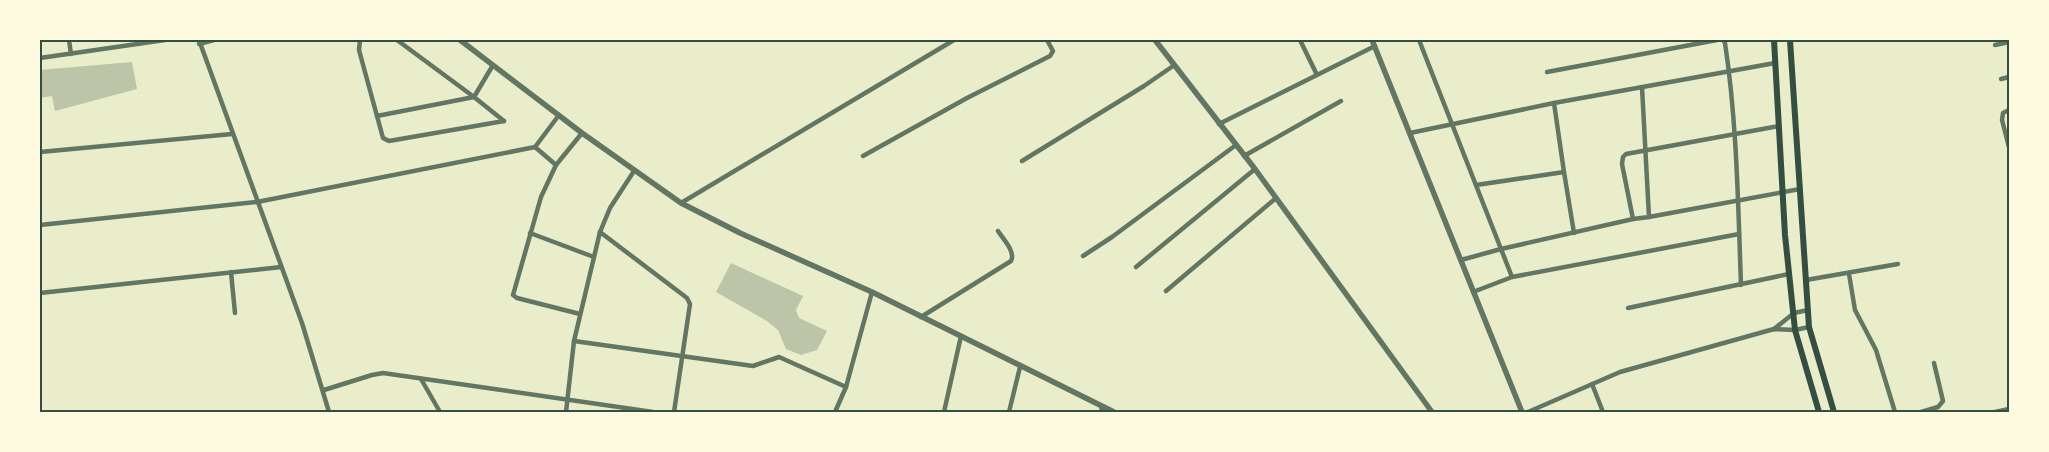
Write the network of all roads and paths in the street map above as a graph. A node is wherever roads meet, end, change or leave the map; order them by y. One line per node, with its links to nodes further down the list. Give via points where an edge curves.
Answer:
1 (69, 40): 21 (street)
2 (165, 40): 21 (street)
3 (214, 40): 17 (street)
4 (360, 40): 37 (street, via 359,50)
5 (397, 40): 32 (street)
6 (460, 40): 24 (street)
7 (954, 40): 63 (street)
8 (1047, 40): 50 (street, via 1052,51 1050,56)
9 (1155, 40): 25 (street)
10 (1300, 40): 28 (street)
11 (1372, 40): 20 (street)
12 (1419, 40): 38 (street)
13 (1717, 40): 27 (street)
14 (1723, 40): 26 (street)
15 (1774, 40): 23 (main road)
16 (1790, 40): 58 (main road)
17 (199, 42): 43 (street)
18 (2009, 42): 19 (street)
19 (1995, 45)
20 (1374, 46): 28 (street); 42 (street)
21 (71, 54): 22 (street)
22 (40, 58)
23 (1775, 63): 26 (street); 40 (main road)
24 (493, 65): 32 (street); 36 (street)
25 (1173, 66): 39 (street); 52 (street)
26 (1729, 71): 31 (street); 44 (street)
27 (1547, 72)
28 (1317, 75): 39 (street)
29 (2009, 77): 30 (street)
30 (2001, 79)
31 (1642, 87): 34 (street); 48 (street)
32 (474, 97): 37 (street); 37 (street, via 504,121 389,141 383,138)
33 (1341, 101): 51 (street)
34 (1554, 104): 38 (street); 56 (street)
35 (2009, 110): 46 (street, via 2003,113 2002,120)
36 (560, 115): 41 (street); 47 (street)
37 (377, 116)
38 (1452, 123): 42 (street); 57 (street)
39 (1219, 124): 45 (street)
40 (1779, 126): 44 (street); 59 (main road)
41 (582, 133): 53 (street); 55 (street)
42 (1410, 133): 75 (street)
43 (232, 134): 49 (street); 62 (street)
44 (1734, 134): 48 (street); 61 (street)
45 (1236, 145): 51 (street); 73 (street)
46 (2009, 145)
47 (536, 147): 53 (street); 62 (street)
48 (1646, 150): 64 (street); 65 (street, via 1626,154 1622,159)
49 (40, 152)
50 (863, 156)
51 (1244, 156): 54 (street)
52 (1022, 161)
53 (556, 166): 70 (street, via 541,197)
54 (1255, 169): 60 (street); 78 (street)
55 (634, 171): 63 (street); 68 (street, via 610,208)
56 (1564, 172): 57 (street); 69 (street)
57 (1476, 185): 72 (street)
58 (1800, 189): 59 (street); 83 (main road)
59 (1782, 192): 61 (street); 80 (main road)
60 (1276, 198): 85 (street); 119 (street)
61 (1738, 199): 64 (street); 71 (street)
62 (257, 202): 66 (street); 77 (street)
63 (681, 203): 86 (street)
64 (1650, 217): 65 (street)
65 (1633, 219): 69 (street)
66 (40, 225)
67 (998, 231): 94 (street, via 1012,253 1011,261)
68 (600, 232): 74 (street); 100 (street, via 689,301 691,307)
69 (1574, 232): 72 (street)
70 (530, 233): 74 (street); 93 (street, via 513,295)
71 (1739, 234): 82 (street); 84 (street)
72 (1501, 249): 75 (street); 82 (street)
73 (1083, 256)
74 (594, 258): 93 (street)
75 (1461, 260): 87 (street)
76 (1898, 264): 81 (street)
77 (281, 267): 79 (street); 106 (street)
78 (1136, 267)
79 (231, 272): 88 (street); 91 (street)
80 (1789, 274): 84 (street); 92 (main road)
81 (1849, 274): 83 (street); 125 (street, via 1855,310 1876,350)
82 (1512, 277): 87 (street)
83 (1806, 280): 90 (main road)
84 (1741, 285): 89 (street)
85 (1166, 291)
86 (872, 292): 94 (street); 105 (street)
87 (1473, 292): 120 (street)
88 (40, 293)
89 (1628, 308)
90 (1808, 310): 92 (street); 95 (main road)
91 (235, 313)
92 (1794, 313): 96 (street); 97 (main road)
93 (580, 314): 99 (street)
94 (922, 317): 98 (street)
95 (1809, 327): 97 (street); 124 (main road)
96 (1774, 328): 97 (street); 104 (street, via 1620,372)
97 (1795, 330): 123 (main road)
98 (961, 336): 102 (street); 116 (street)
99 (574, 341): 100 (street); 107 (street)
100 (683, 356): 105 (street, via 753,366 779,357); 114 (street)
101 (1934, 363): 126 (street, via 1943,401 1938,407)
102 (1020, 367): 108 (street); 117 (street)
103 (421, 379): 106 (street, via 377,374); 107 (street); 111 (street)
104 (1592, 384): 121 (street); 122 (street)
105 (846, 388): 115 (street)
106 (324, 390): 110 (street)
107 (567, 399): 112 (street); 113 (street)
108 (1101, 409): 118 (street)
109 (2009, 409): 127 (street)
110 (329, 412)
111 (440, 412)
112 (566, 412)
113 (653, 412)
114 (674, 412)
115 (835, 412)
116 (944, 412)
117 (1009, 412)
118 (1114, 412)
119 (1432, 412)
120 (1522, 412)
121 (1528, 412)
122 (1603, 412)
123 (1819, 412)
124 (1834, 412)
125 (1895, 412)
126 (1921, 412)
127 (1995, 412)

